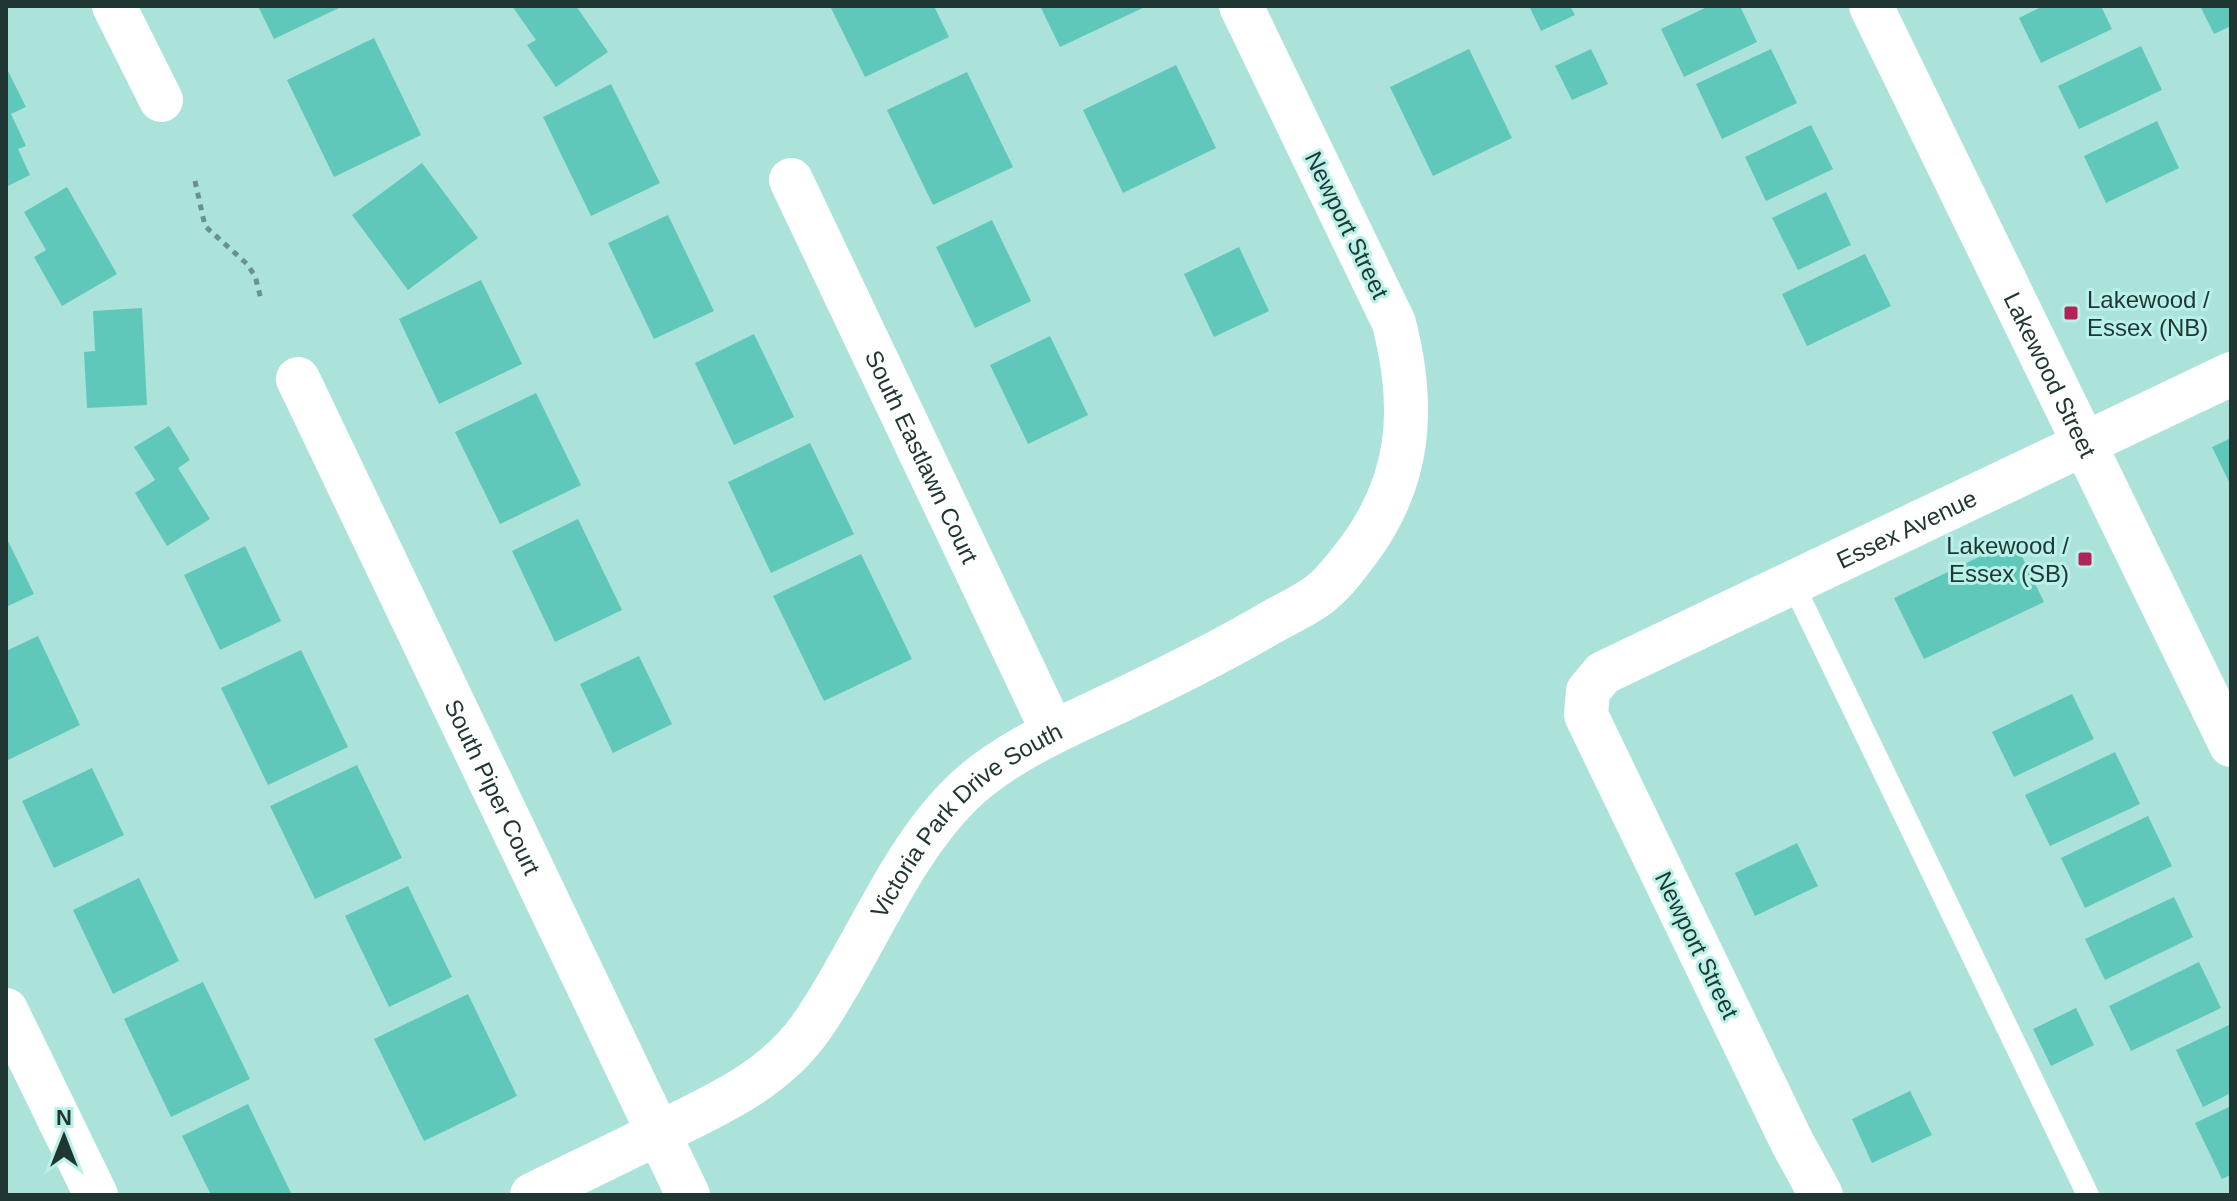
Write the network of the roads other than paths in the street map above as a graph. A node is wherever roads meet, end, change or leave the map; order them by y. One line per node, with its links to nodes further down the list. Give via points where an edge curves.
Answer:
1 (114, 6): 4 (street)
2 (1241, 6): 9 (street, Newport Street, via 1394,323 1405,366)
3 (1871, 6): 8 (street, Lakewood Street)
4 (161, 100)
5 (791, 180): 12 (street, South Eastlawn Court)
6 (2231, 374): 8 (street, Essex Avenue)
7 (298, 379): 15 (street, South Piper Court)
8 (2085, 445): 10 (street, Essex Avenue); 13 (street, Lakewood Street)
9 (1402, 456): 12 (street, Victoria Park Drive South, via 1395,485 1371,534 1318,596 1202,662)
10 (1793, 584): 11 (street, Essex Avenue, via 1603,673); 20 (lane)
11 (1588, 691): 19 (street, Newport Street, via 1586,715)
12 (1053, 732): 15 (street, Victoria Park Drive South, via 986,773 938,819 812,1027 786,1057 738,1095)
13 (2231, 745)
14 (6, 1010): 16 (street)
15 (658, 1134): 17 (street, Victoria Park Drive South); 18 (street, South Piper Court)
16 (96, 1195)
17 (532, 1195)
18 (688, 1195)
19 (1821, 1195)
20 (2088, 1195)

